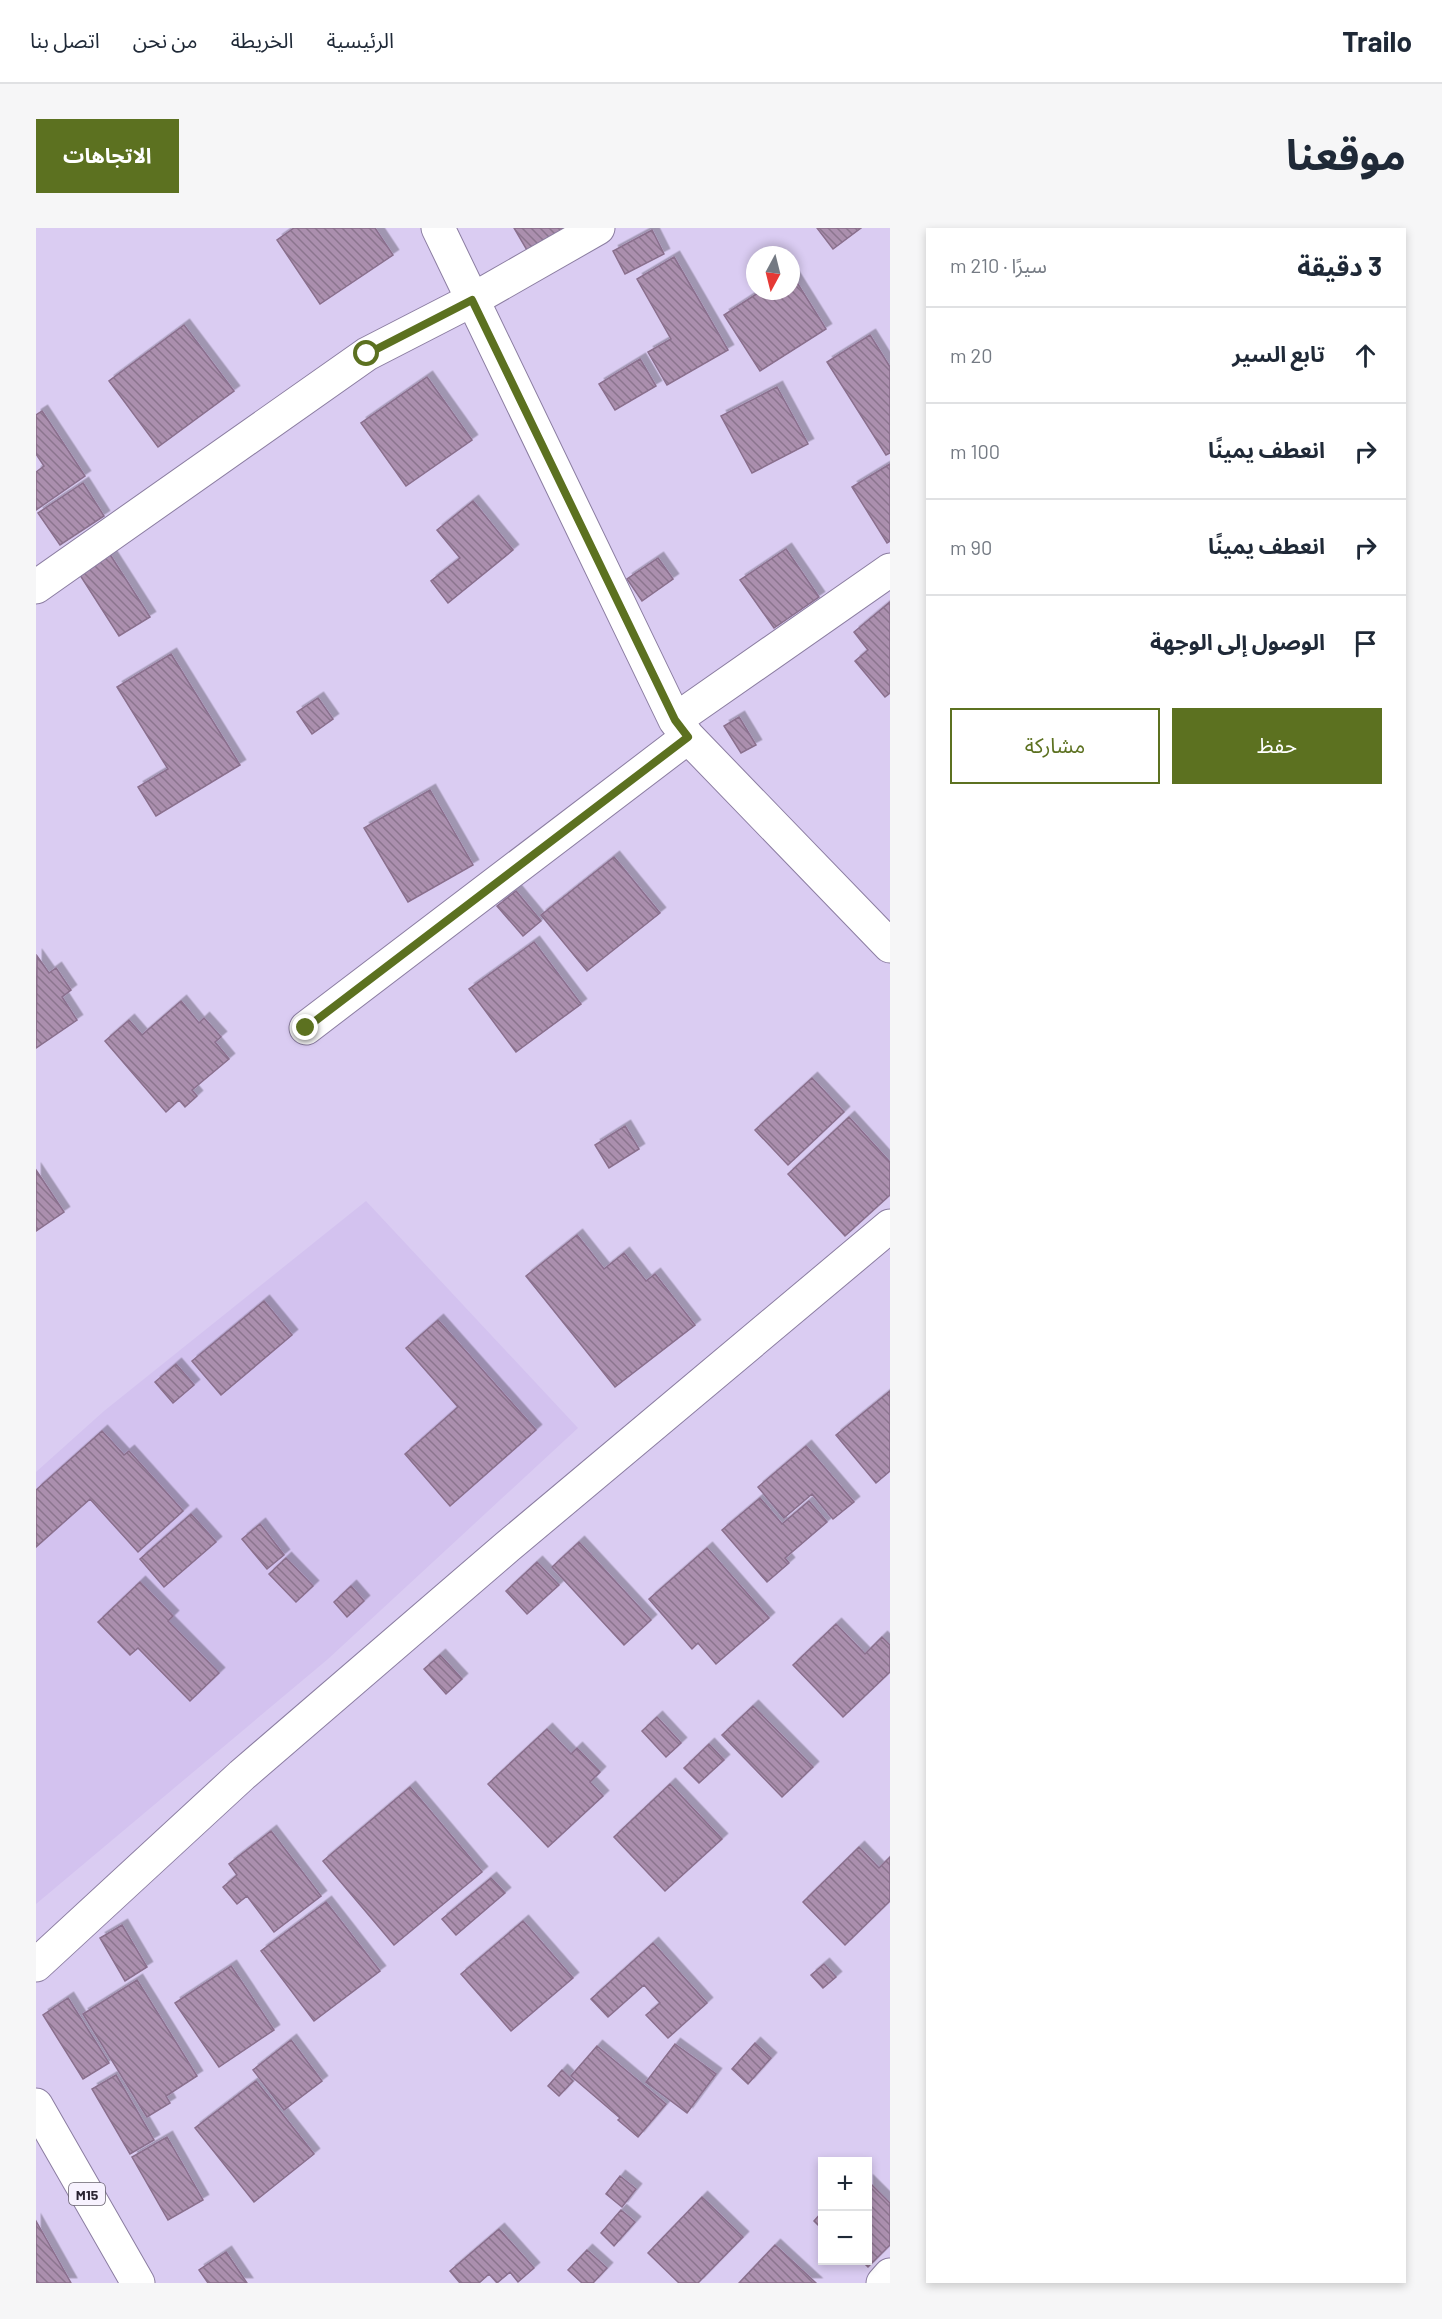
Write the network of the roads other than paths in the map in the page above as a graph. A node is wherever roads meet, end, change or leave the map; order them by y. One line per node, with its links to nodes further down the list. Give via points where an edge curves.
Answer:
1 (438, 228): 3 (main road)
2 (598, 228): 3 (main road)
3 (472, 300): 5 (main road, via 367,354); 6 (main road)
4 (890, 570): 6 (main road)
5 (36, 587)
6 (682, 728): 7 (main road); 8 (main road)
7 (890, 946)
8 (306, 1028)
9 (890, 1226): 10 (main road, via 259,1760)
10 (36, 1965)
11 (37, 2111): 13 (main road, M15)
12 (890, 2275): 14 (main road)
13 (138, 2283)
14 (883, 2283)

